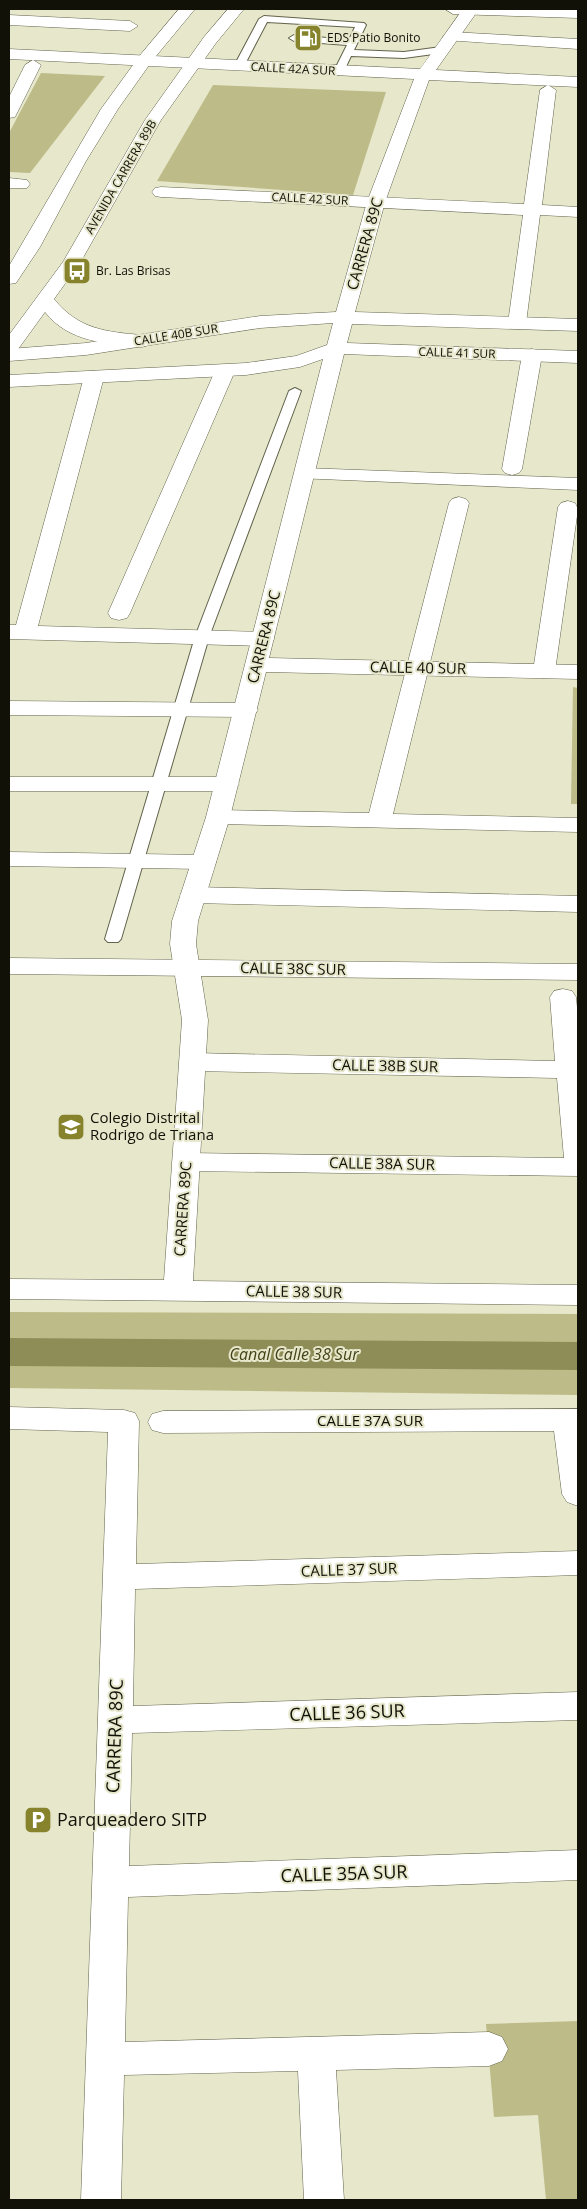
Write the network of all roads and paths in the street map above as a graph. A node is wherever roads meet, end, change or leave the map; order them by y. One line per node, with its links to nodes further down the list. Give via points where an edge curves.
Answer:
1 (187, 9): 19 (street)
2 (236, 9): 21 (street, AVENIDA CARRERA 89B)
3 (453, 9): 4 (street)
4 (471, 9): 5 (street); 10 (street, CARRERA 89C)
5 (578, 13)
6 (9, 20): 7 (street)
7 (130, 26)
8 (256, 34): 9 (lane); 12 (lane, via 264,18 361,25); 20 (lane)
9 (267, 35)
10 (451, 37): 13 (street); 14 (street, CARRERA 89C)
11 (294, 38): 12 (lane)
12 (353, 42): 15 (lane)
13 (578, 44)
14 (441, 50): 15 (lane, via 404,55); 23 (street, CARRERA 89C)
15 (348, 53): 22 (lane)
16 (9, 54): 19 (street, CALLE 42A SUR)
17 (9, 64): 18 (street, CALLE 42A SUR)
18 (33, 65): 19 (street, CALLE 42A SUR); 27 (street)
19 (141, 66): 21 (street, CALLE 42A SUR); 32 (street, via 86,145 30,249)
20 (239, 66): 21 (street, CALLE 42A SUR); 22 (street, CALLE 42A SUR)
21 (190, 68): 23 (street, CALLE 42A SUR); 33 (street, AVENIDA CARRERA 89B, via 148,128 71,263)
22 (339, 71): 23 (street, CALLE 42A SUR)
23 (421, 80): 24 (street, CALLE 42A SUR); 25 (street, CALLE 42A SUR); 29 (street, CARRERA 89C)
24 (578, 82)
25 (548, 90): 26 (street, CALLE 42A SUR); 30 (street)
26 (578, 91)
27 (9, 113)
28 (161, 192): 29 (street, CALLE 42 SUR)
29 (376, 202): 30 (street, CALLE 42 SUR); 34 (street, CARRERA 89C)
30 (532, 210): 31 (street, CALLE 42 SUR); 35 (street)
31 (578, 212)
32 (9, 279)
33 (45, 300): 37 (street, via 57,317 81,330 98,336); 38 (street, AVENIDA CARRERA 89B)
34 (344, 317): 35 (street); 37 (street, CALLE 40B SUR, via 260,322); 39 (street, CARRERA 89C)
35 (517, 323): 36 (street)
36 (578, 325)
37 (142, 341): 40 (street, CALLE 40B SUR)
38 (9, 348)
39 (336, 348): 41 (street, CALLE 41 SUR); 43 (street, via 300,361); 48 (street, CARRERA 89C)
40 (9, 355)
41 (532, 355): 42 (street, CALLE 41 SUR); 47 (street)
42 (578, 357)
43 (224, 371): 44 (street); 52 (street)
44 (94, 376): 45 (street); 53 (street)
45 (9, 380)
46 (295, 391): 54 (lane)
47 (512, 469)
48 (304, 474): 49 (street); 55 (street, CARRERA 89C)
49 (578, 484)
50 (459, 503): 57 (street)
51 (568, 507): 58 (street)
52 (119, 613)
53 (17, 632): 54 (street)
54 (202, 637): 55 (street); 61 (lane)
55 (263, 639): 56 (street, CARRERA 89C)
56 (257, 665): 57 (street, CALLE 40 SUR); 62 (street, CARRERA 89C)
57 (417, 668): 58 (street, CALLE 40 SUR); 67 (street)
58 (544, 671): 59 (street, CALLE 40 SUR)
59 (578, 672)
60 (9, 708): 61 (street)
61 (181, 709): 62 (street); 64 (lane)
62 (246, 710): 65 (street, CARRERA 89C)
63 (9, 784): 64 (street)
64 (159, 784): 65 (street); 70 (lane)
65 (227, 784): 66 (street, CARRERA 89C)
66 (218, 818): 67 (street); 71 (street, CARRERA 89C)
67 (379, 821): 68 (street)
68 (578, 826)
69 (9, 859): 70 (street)
70 (136, 861): 71 (street); 74 (lane)
71 (204, 862): 72 (street, CARRERA 89C)
72 (193, 895): 73 (street); 76 (street, CARRERA 89C, via 183,932)
73 (578, 904)
74 (113, 939)
75 (9, 966): 76 (street, CALLE 38C SUR)
76 (188, 968): 77 (street, CALLE 38C SUR); 79 (street, CARRERA 89C, via 195,1020)
77 (578, 972)
78 (563, 997): 80 (street)
79 (193, 1062): 80 (street, CALLE 38B SUR); 82 (street, CARRERA 89C)
80 (574, 1070): 81 (street)
81 (578, 1157)
82 (186, 1162): 83 (street, CALLE 38A SUR); 85 (street, CARRERA 89C)
83 (578, 1166)
84 (9, 1289): 85 (street, CALLE 38 SUR)
85 (178, 1290): 86 (street, CALLE 38 SUR)
86 (578, 1295)
87 (9, 1418): 92 (street, CARRERA 89C, via 124,1422)
88 (573, 1420): 89 (street, CALLE 37A SUR); 90 (street)
89 (163, 1422)
90 (578, 1494)
91 (578, 1563): 92 (street, CALLE 37 SUR)
92 (119, 1577): 94 (street, CARRERA 89C)
93 (578, 1706): 94 (street, CALLE 36 SUR)
94 (115, 1720): 96 (street, CARRERA 89C)
95 (578, 1865): 96 (street, CALLE 35A SUR)
96 (111, 1882): 99 (street, CARRERA 89C)
97 (489, 2049): 98 (street)
98 (316, 2053): 99 (street); 101 (street)
99 (105, 2059): 100 (street, CARRERA 89C)
100 (101, 2200)
101 (324, 2200)

